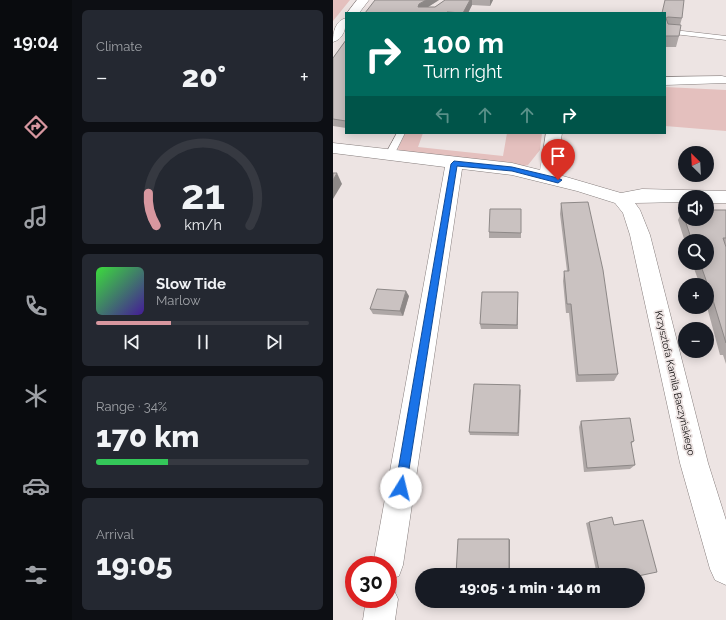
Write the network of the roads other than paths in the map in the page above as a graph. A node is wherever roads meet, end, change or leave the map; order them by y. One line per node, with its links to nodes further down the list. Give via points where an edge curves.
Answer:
1 (363, 0): 2 (street)
2 (354, 12)
3 (345, 24): 5 (street)
4 (666, 32): 6 (lane)
5 (333, 38)
6 (726, 38)
7 (722, 80): 8 (street)
8 (666, 81)
9 (400, 134): 12 (lane)
10 (554, 134): 14 (street)
11 (333, 148): 12 (street)
12 (390, 155): 13 (street)
13 (454, 164): 14 (street, via 512,169); 17 (street)
14 (547, 178): 16 (street)
15 (726, 197): 16 (street, via 642,195)
16 (621, 199): 18 (street, Krzysztofa Kamila Baczyńskiego, via 631,210 640,235 694,463)
17 (389, 556)
18 (726, 569)
19 (381, 608): 20 (street)
20 (379, 620)

